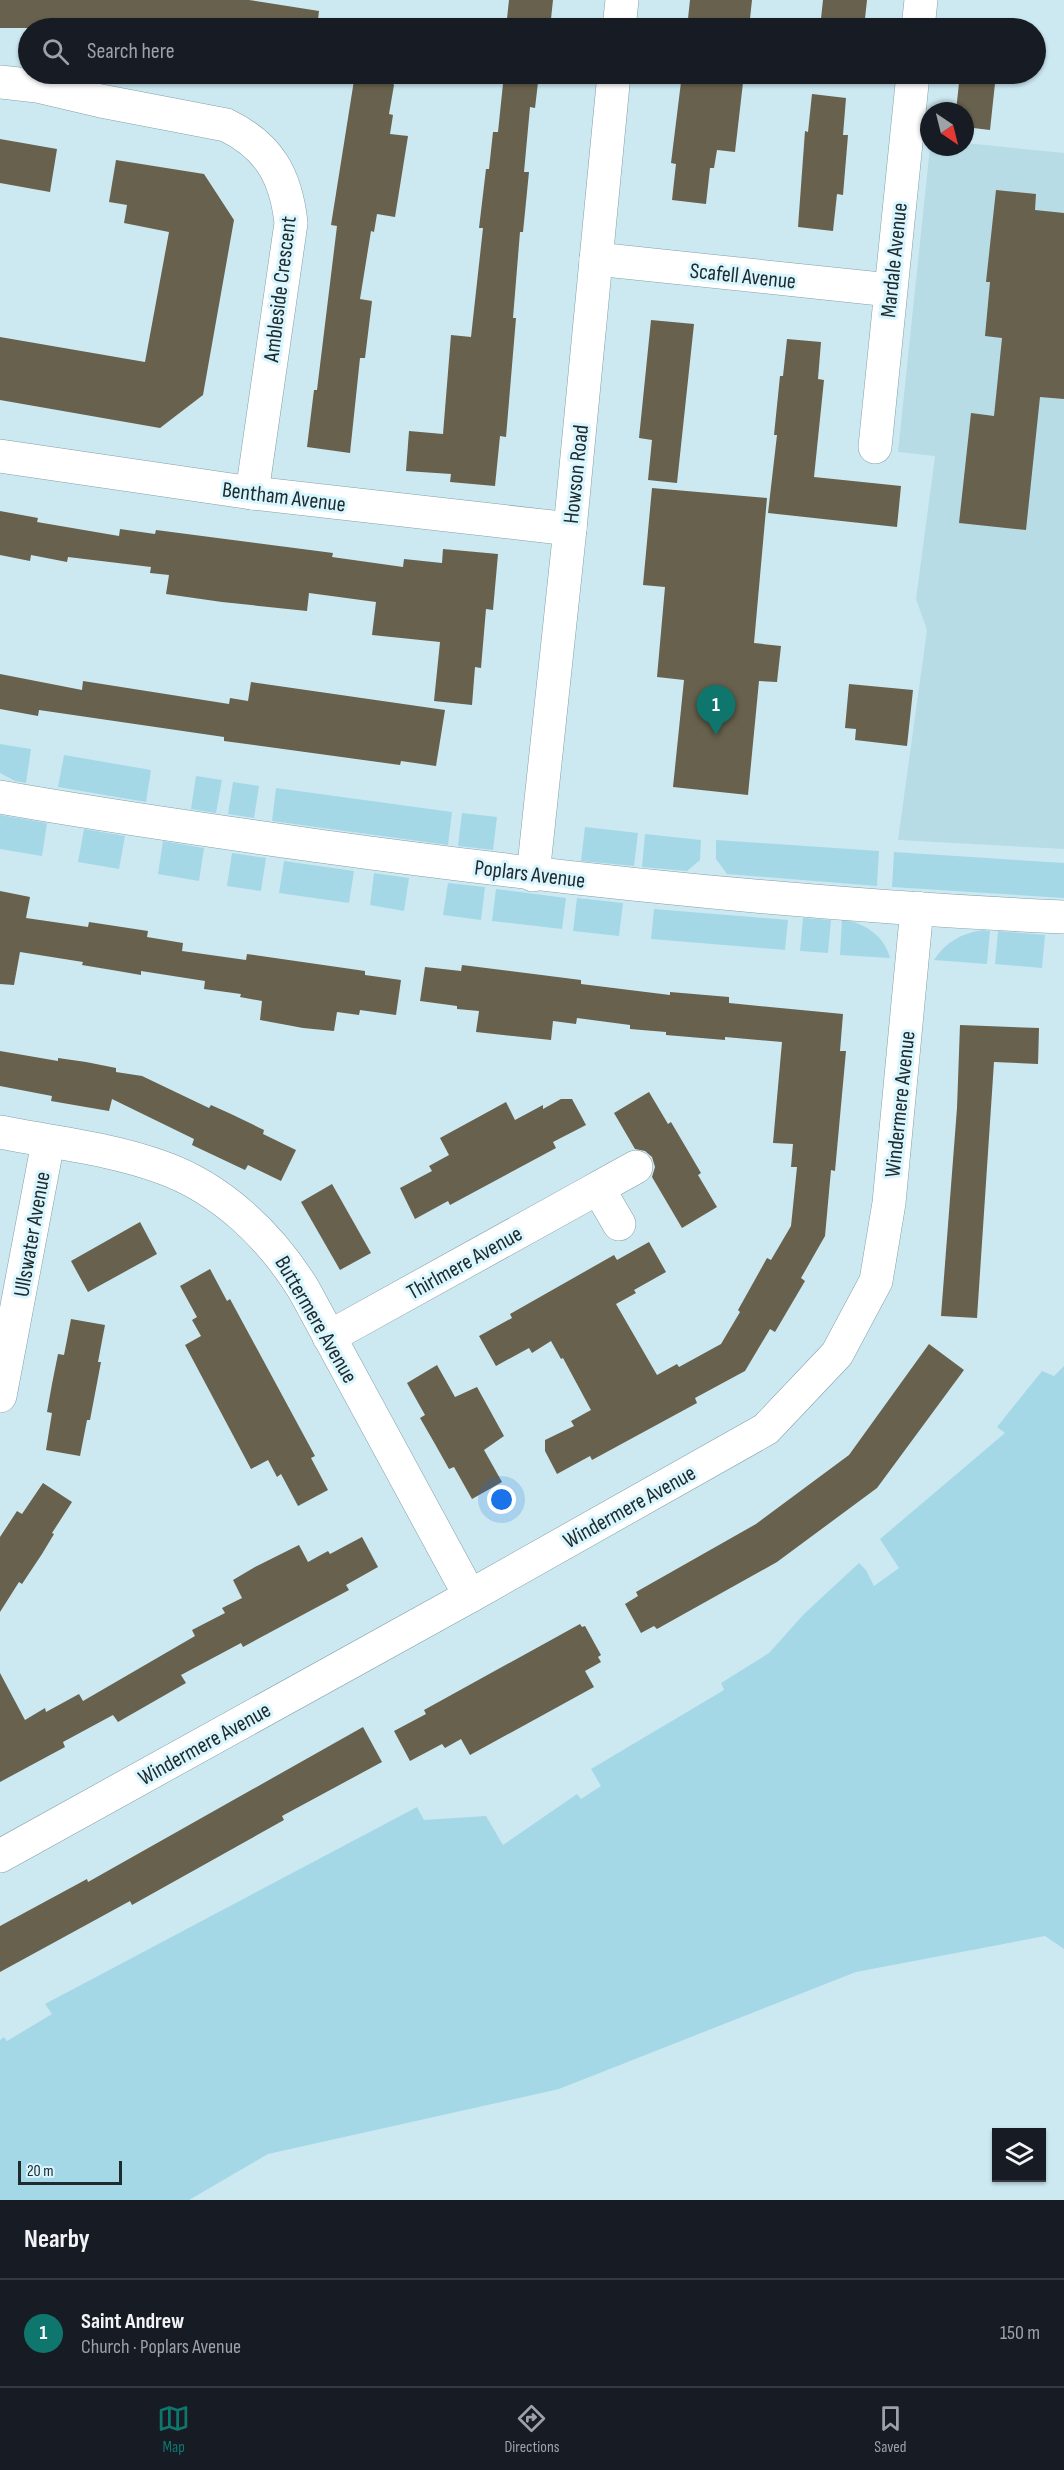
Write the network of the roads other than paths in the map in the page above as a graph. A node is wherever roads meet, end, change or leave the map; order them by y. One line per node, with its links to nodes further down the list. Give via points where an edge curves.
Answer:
1 (622, 0): 3 (street)
2 (921, 0): 4 (street)
3 (620, 18)
4 (919, 18)
5 (0, 82): 6 (street, Ambleside Crescent)
6 (18, 84)
7 (18, 84): 14 (street, Ambleside Crescent, via 226,125 245,134 274,165 283,182 291,223)
8 (614, 84): 10 (street, Howson Road)
9 (912, 84): 11 (street, Mardale Avenue)
10 (596, 259): 11 (street, Scafell Avenue); 15 (street, Howson Road)
11 (890, 290): 12 (street, Mardale Avenue)
12 (875, 447)
13 (0, 456): 14 (street, Bentham Avenue)
14 (252, 493): 15 (street, Bentham Avenue)
15 (570, 528): 17 (street, Howson Road)
16 (0, 797): 17 (street, Poplars Avenue, via 170,825)
17 (532, 874): 18 (street, Poplars Avenue, via 746,896)
18 (918, 908): 19 (street, Poplars Avenue); 27 (street, Windermere Avenue, via 889,1203 876,1281 837,1354 766,1429)
19 (1064, 917)
20 (0, 1132): 21 (street, Buttermere Avenue)
21 (48, 1142): 25 (street, Buttermere Avenue, via 145,1161 212,1192 275,1249); 26 (street, Ullswater Avenue)
22 (636, 1167): 23 (street, Thirlmere Avenue)
23 (598, 1188): 24 (street); 25 (street, Thirlmere Avenue)
24 (619, 1224)
25 (330, 1337): 27 (street, Buttermere Avenue)
26 (0, 1396)
27 (470, 1596): 28 (street, Windermere Avenue)
28 (0, 1856)

